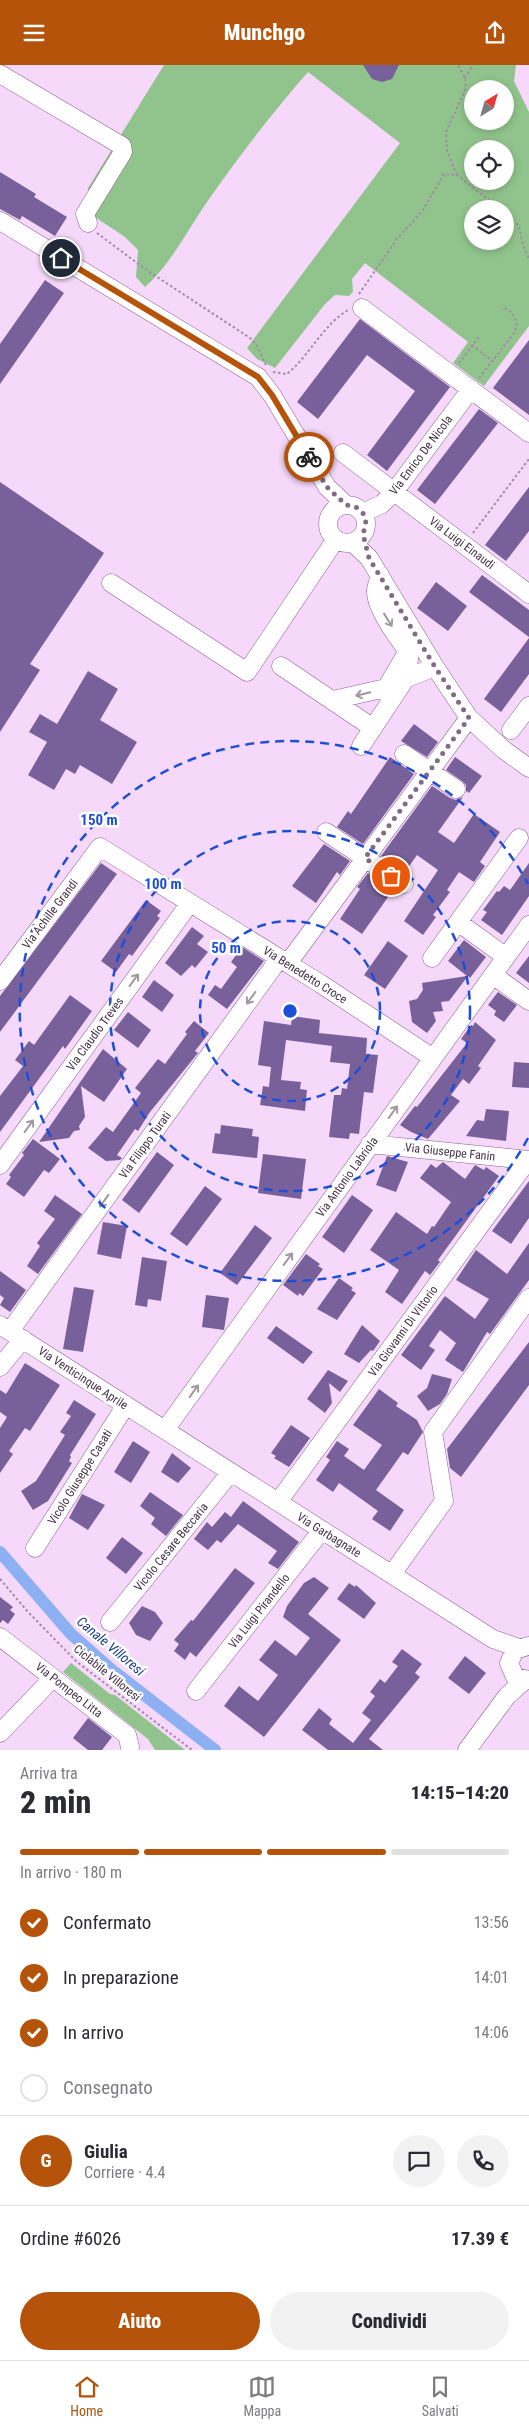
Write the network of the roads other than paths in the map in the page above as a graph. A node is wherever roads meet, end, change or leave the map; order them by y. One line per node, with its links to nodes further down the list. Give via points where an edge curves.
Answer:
1 (0, 74): 3 (street, via 122,146 123,152 85,214)
2 (0, 221): 9 (street, via 258,377)
3 (88, 223)
4 (358, 305): 5 (street)
5 (474, 386): 6 (street); 8 (street, Via Enrico De Nicola)
6 (529, 433)
7 (343, 453): 8 (street, Via Luigi Einaudi)
8 (394, 492): 10 (street, Via Enrico De Nicola, via 382,504); 14 (street, Via Luigi Einaudi)
9 (339, 508): 10 (street, via 356,507); 11 (street, via 329,516 329,529)
10 (363, 513): 11 (street, via 366,523)
11 (350, 538): 12 (street); 13 (street, via 248,672)
12 (380, 575): 15 (street, one-way to 15, via 376,589 380,608); 17 (street)
13 (111, 583)
14 (529, 594)
15 (407, 651): 18 (street); 19 (street, one-way to 19, via 386,688)
16 (281, 666): 19 (street)
17 (435, 667): 18 (street); 21 (street)
18 (407, 678): 22 (street)
19 (333, 700): 22 (street)
20 (529, 706): 23 (street)
21 (469, 718): 26 (street); 27 (street, Via Filippo Turati)
22 (374, 728): 24 (street)
23 (511, 730)
24 (361, 746)
25 (404, 754): 27 (street)
26 (529, 768)
27 (430, 771): 28 (street); 32 (street, Via Filippo Turati)
28 (456, 789)
29 (326, 832): 32 (street)
30 (520, 838): 35 (street)
31 (100, 847): 34 (street, Via Benedetto Croce); 41 (street, Via Achille Grandi)
32 (365, 858): 33 (street); 39 (street, Via Filippo Turati)
33 (404, 884)
34 (190, 903): 39 (street, Via Benedetto Croce); 46 (street, Via Claudio Treves, one-way to 34)
35 (458, 922): 37 (street); 38 (street)
36 (529, 925): 37 (street, Via Antonio Labriola)
37 (506, 957): 40 (street, Via Antonio Labriola)
38 (432, 958)
39 (284, 961): 43 (street, Via Benedetto Croce); 48 (street, Via Filippo Turati, one-way to 48)
40 (493, 975): 42 (street); 43 (street, Via Antonio Labriola)
41 (0, 981)
42 (529, 1001)
43 (433, 1058): 44 (street, Via Antonio Labriola, one-way to 43)
44 (370, 1144): 45 (street, Via Giuseppe Fanin); 51 (street, Via Antonio Labriola, one-way to 44)
45 (528, 1160): 53 (street, Via Giovanni Di Vittorio)
46 (0, 1165)
47 (529, 1298): 56 (street, via 433,1432 444,1501)
48 (11, 1332): 49 (street, Via Filippo Turati); 50 (street, Via Venticinque Aprile)
49 (0, 1367)
50 (126, 1405): 51 (street, Via Venticinque Aprile); 55 (street, Vicolo Giuseppe Casati)
51 (165, 1430): 52 (street, Via Garbagnate)
52 (231, 1472): 53 (street, Via Garbagnate); 57 (street, Vicolo Cesare Beccaria)
53 (278, 1503): 54 (street, Via Garbagnate)
54 (322, 1530): 56 (street, Via Garbagnate); 63 (street, Via Luigi Pirandello)
55 (35, 1548)
56 (392, 1574): 59 (street, Via Garbagnate)
57 (110, 1622)
58 (0, 1637): 62 (street, Via Pompeo Litta)
59 (493, 1639): 60 (street, Via Garbagnate); 61 (street, Via Garbagnate)
60 (524, 1647): 61 (street, via 512,1654)
61 (519, 1674): 66 (street, via 507,1696)
62 (53, 1678): 64 (street); 65 (street, Via Pompeo Litta, via 127,1735)
63 (196, 1691)
64 (0, 1733)
65 (130, 1749)
66 (466, 1750)

